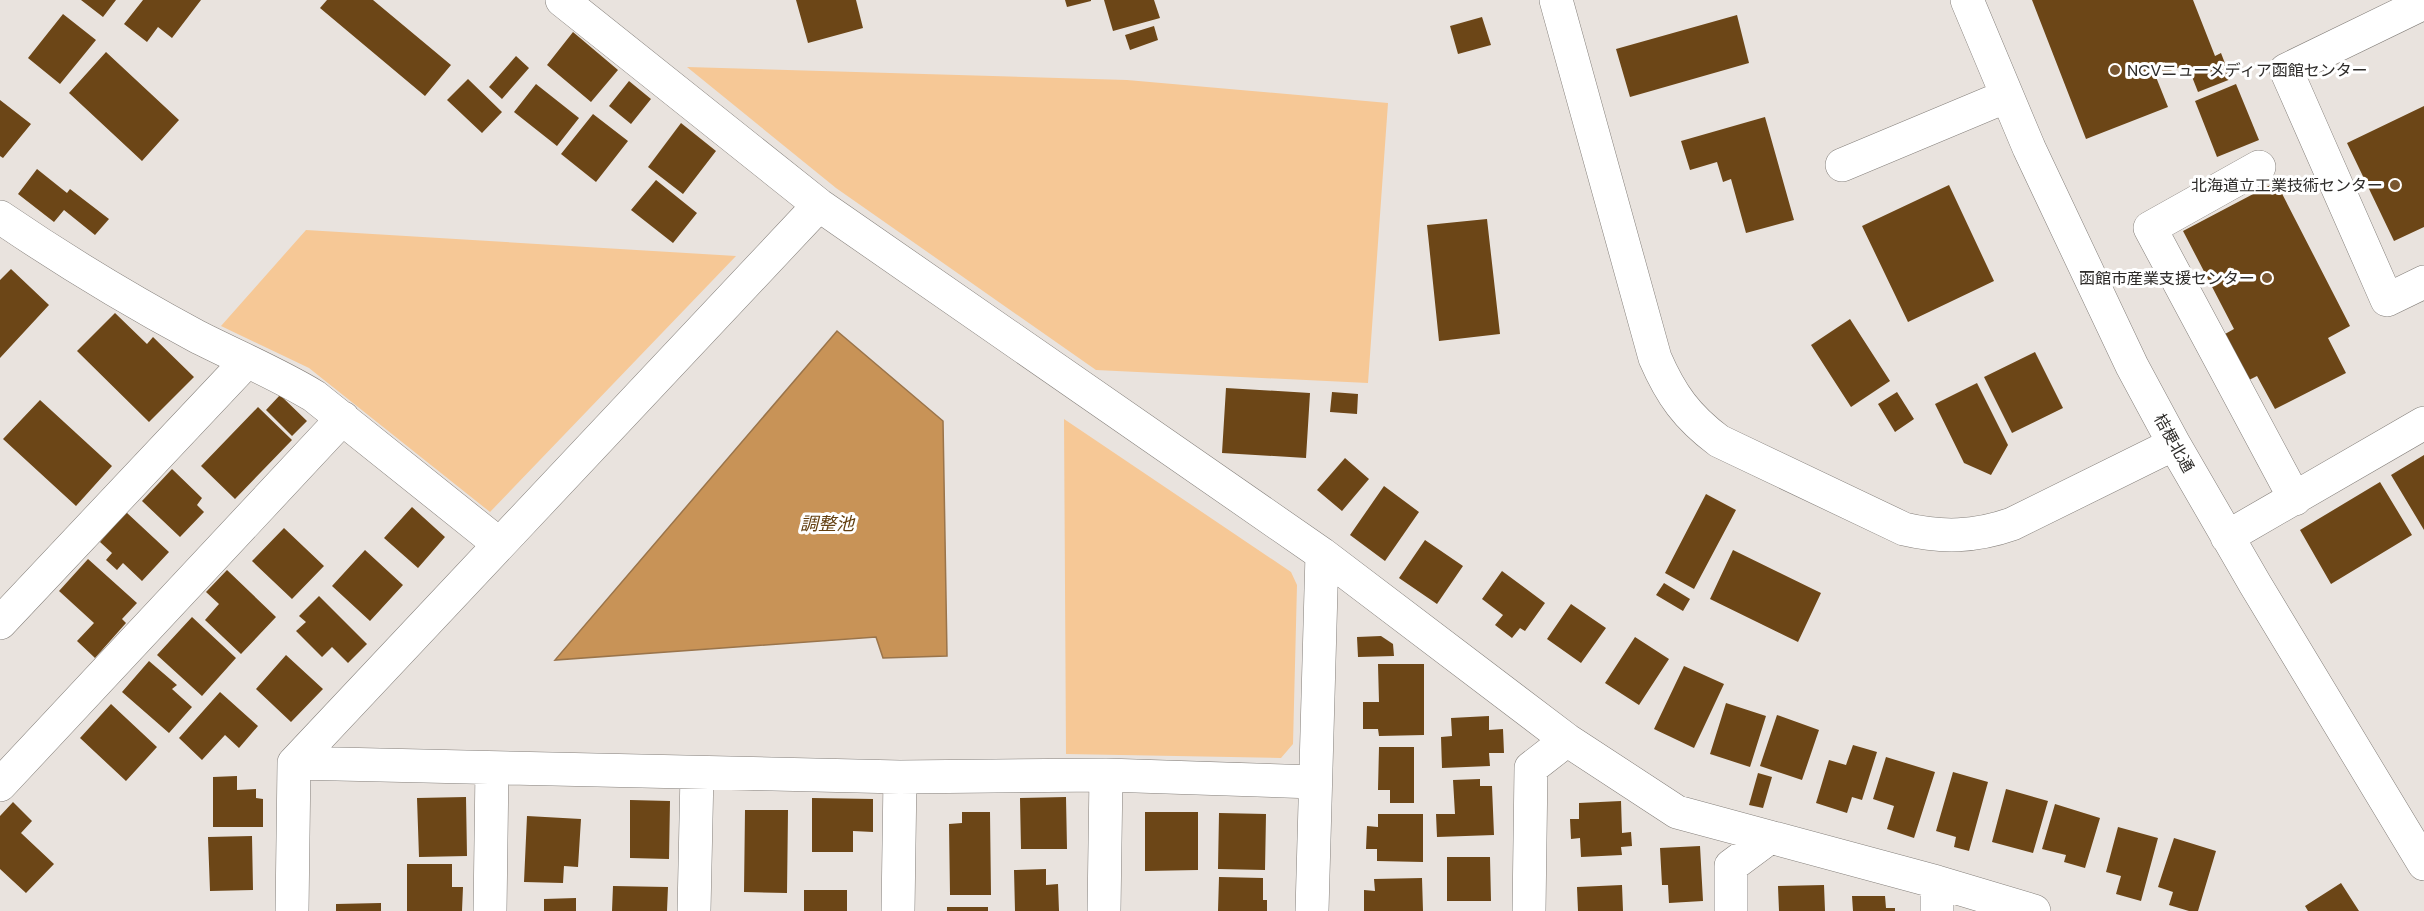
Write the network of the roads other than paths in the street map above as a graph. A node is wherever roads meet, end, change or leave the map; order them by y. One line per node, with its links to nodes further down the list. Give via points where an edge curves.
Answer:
1 (562, 0): 8 (street)
2 (1556, 0): 14 (street, via 1655,358 1683,409 1719,441 1904,529 1950,536 1993,531 2012,524)
3 (1967, 0): 5 (street, 桔梗北通)
4 (2424, 3): 10 (street, via 2286,70 2387,300)
5 (2007, 96): 6 (street); 14 (street, 桔梗北通, via 2089,277)
6 (1842, 165)
7 (2259, 167): 15 (street, via 2150,228)
8 (819, 205): 17 (street); 18 (street)
9 (0, 217): 11 (street, via 114,288)
10 (2424, 282)
11 (246, 362): 12 (street, via 281,376); 19 (street)
12 (343, 418): 17 (street); 27 (street)
13 (2424, 423): 15 (street)
14 (2174, 444): 16 (street, 桔梗北通)
15 (2295, 499): 16 (street)
16 (2227, 537): 29 (street, 桔梗北通)
17 (499, 544): 21 (street)
18 (1322, 554): 20 (street); 26 (street)
19 (0, 623)
20 (1567, 740): 28 (street, via 1677,812); 37 (street, via 1531,768)
21 (294, 763): 22 (street); 31 (street)
22 (492, 768): 23 (street); 32 (street)
23 (697, 773): 25 (street); 33 (street)
24 (1106, 775): 25 (street); 26 (street); 35 (street)
25 (900, 777): 34 (street)
26 (1314, 782): 36 (street)
27 (0, 785)
28 (1770, 837): 30 (street); 38 (street, via 1731,866)
29 (2424, 864)
30 (1937, 897): 39 (street)
31 (292, 911)
32 (490, 911)
33 (694, 911)
34 (898, 911)
35 (1104, 911)
36 (1312, 911)
37 (1529, 911)
38 (1731, 911)
39 (2034, 911)

